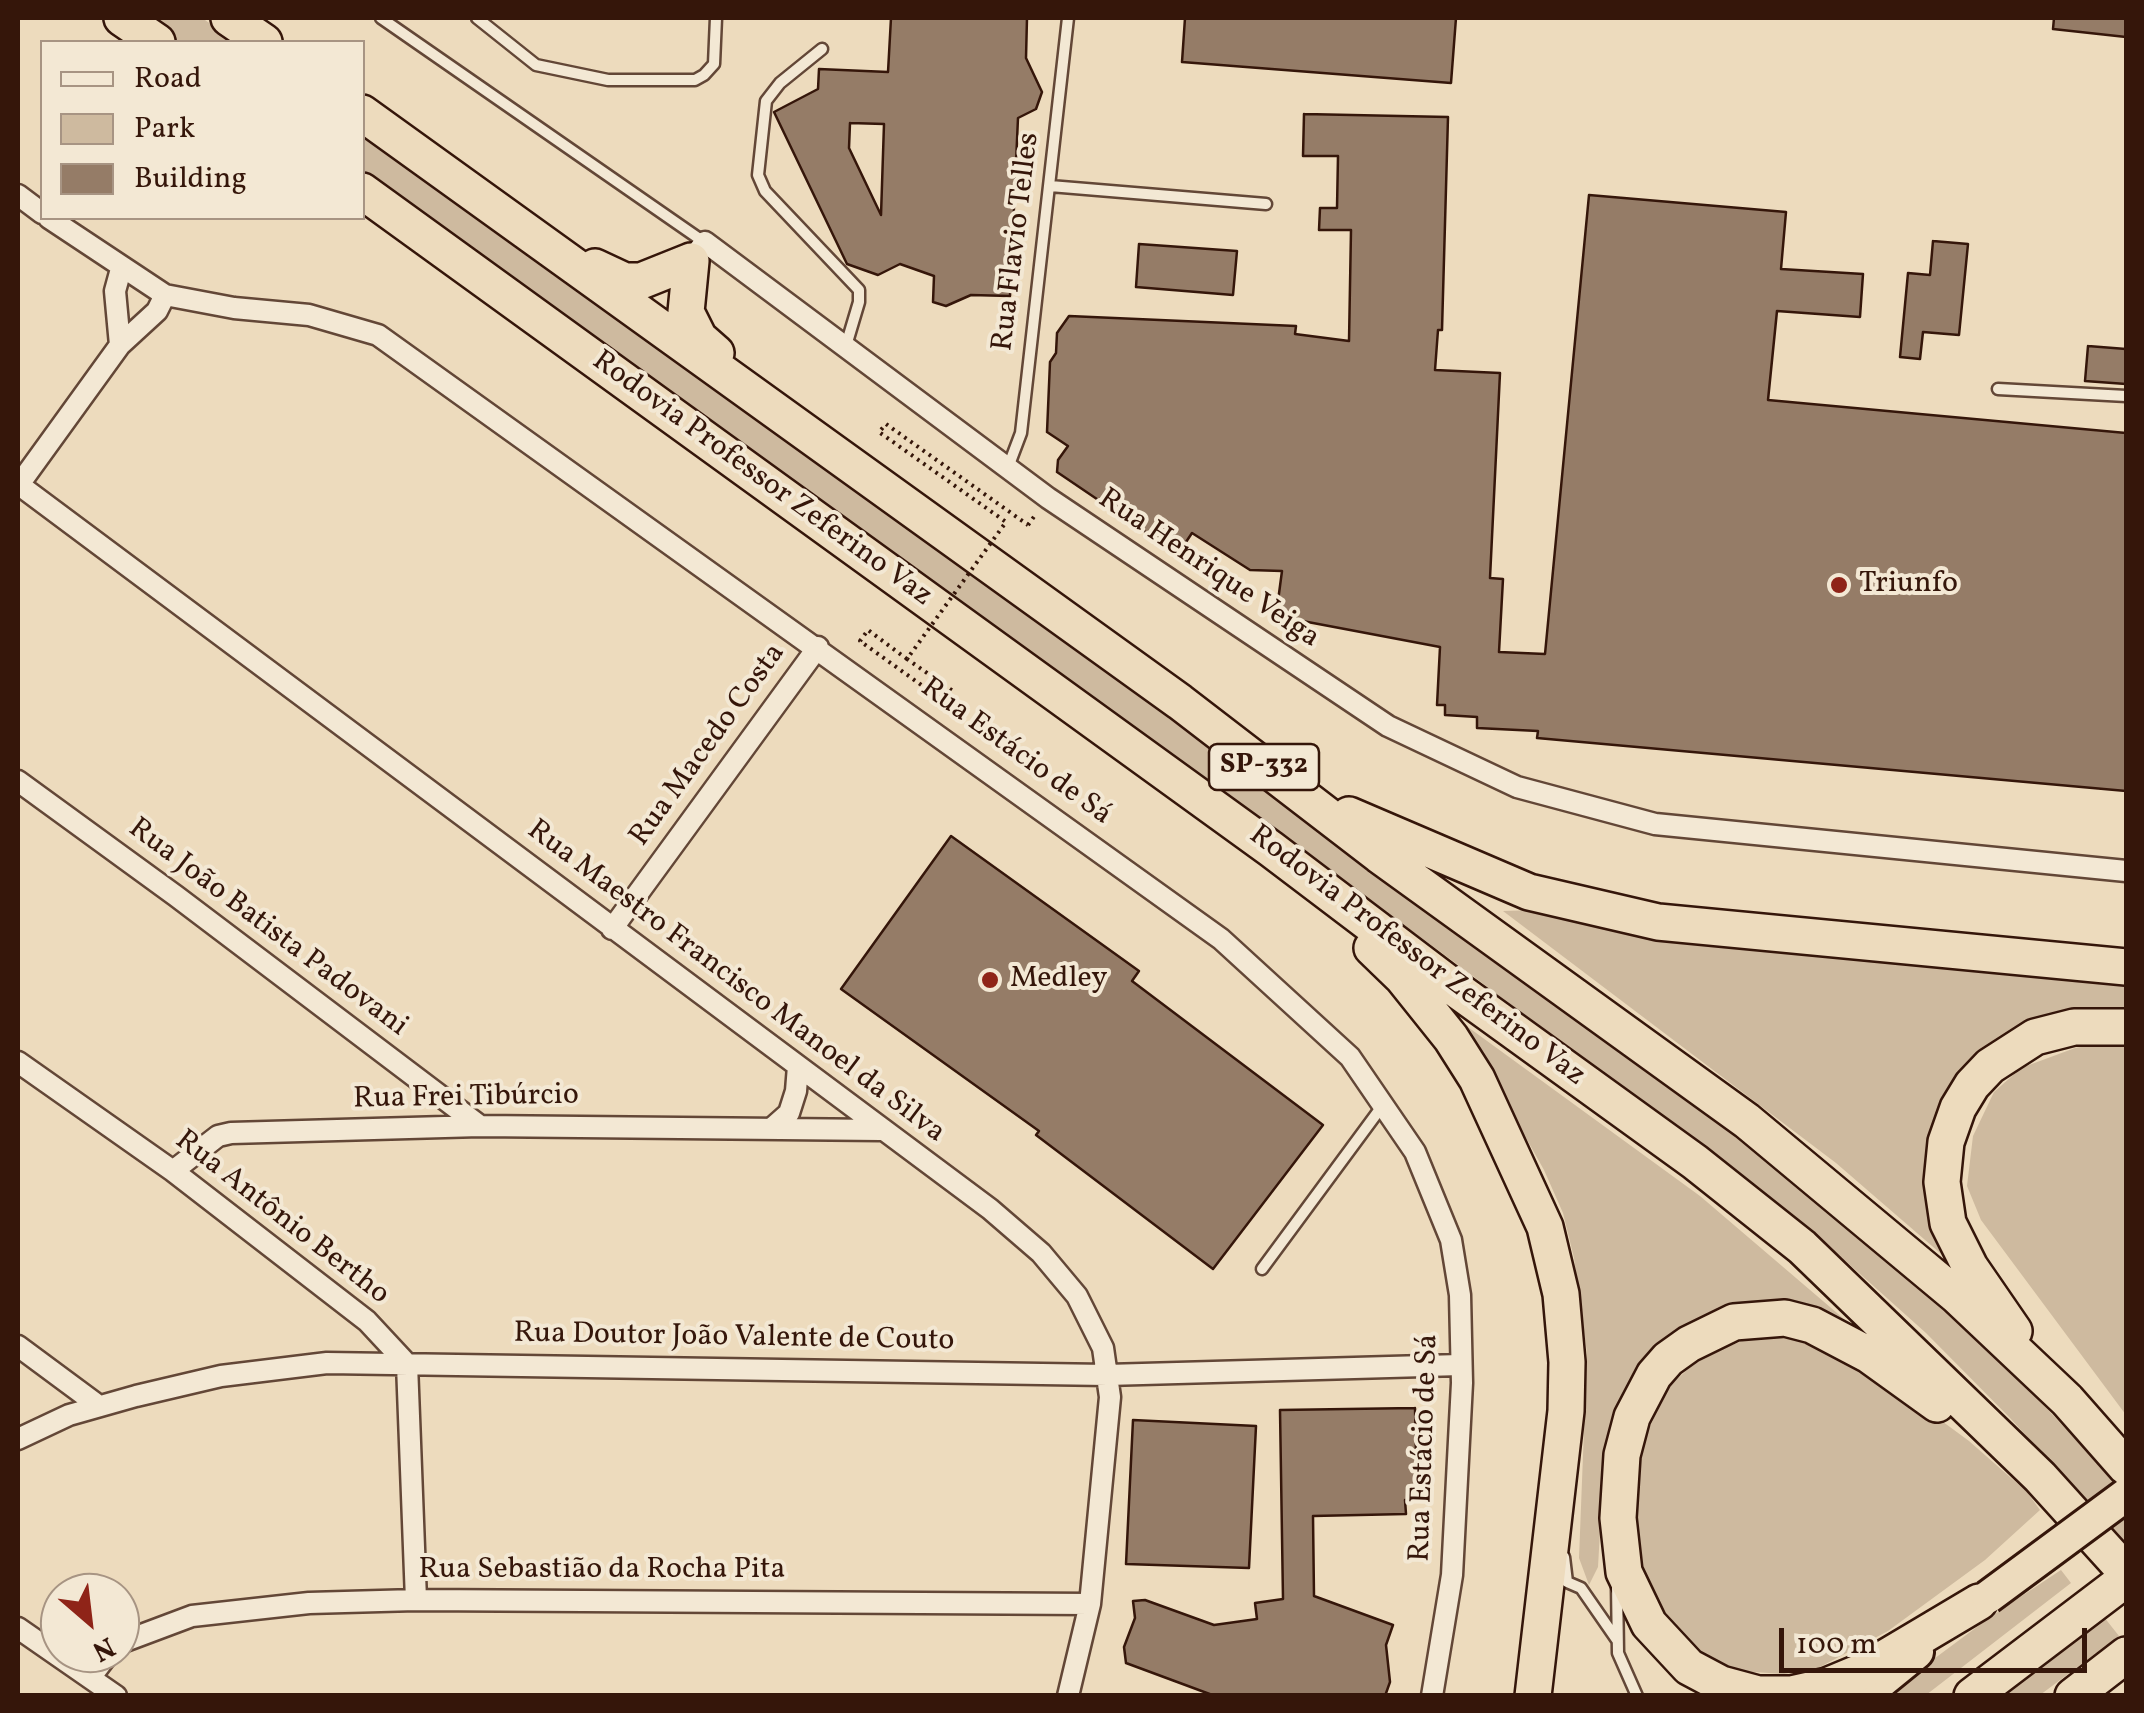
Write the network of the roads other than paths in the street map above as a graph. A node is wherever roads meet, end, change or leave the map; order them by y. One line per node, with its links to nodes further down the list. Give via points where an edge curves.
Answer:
1 (122, 18): 7 (highway)
2 (230, 18): 8 (highway)
3 (381, 18): 18 (lane, Rua Henrique Veiga)
4 (477, 18): 5 (lane, via 536,65 608,80 695,80 714,64)
5 (716, 18)
6 (1068, 18): 11 (lane, Rua Flavio Telles)
7 (154, 40)
8 (261, 40)
9 (822, 50): 22 (lane, via 766,101 758,176 859,290)
10 (365, 115): 12 (highway, Rodovia Professor Zeferino Vaz / SP-332)
11 (1050, 186): 15 (lane); 26 (lane, Rua Flavio Telles, via 1022,433)
12 (470, 191): 18 (highway, via 625,281 658,277); 25 (highway, Rodovia Professor Zeferino Vaz / SP-332)
13 (365, 194): 31 (highway, Rodovia Professor Zeferino Vaz / SP-332)
14 (18, 196): 16 (street)
15 (1266, 204)
16 (40, 212)
17 (52, 220): 19 (street, Rua Estácio de Sá)
18 (698, 252): 22 (street, Rua Henrique Veiga); 25 (highway, via 686,312 699,338)
19 (122, 269): 20 (street, Rua Estácio de Sá); 21 (street, via 114,291)
20 (164, 295): 21 (street, via 157,311); 28 (street, Rua Estácio de Sá, via 308,315 378,334)
21 (120, 345): 27 (street)
22 (845, 350): 26 (street, Rua Henrique Veiga)
23 (1998, 389): 24 (lane)
24 (2126, 396)
25 (812, 438): 29 (highway, Rodovia Professor Zeferino Vaz / SP-332)
26 (1006, 470): 32 (street, Rua Henrique Veiga, via 1388,726 1516,788 1654,824)
27 (18, 485): 33 (street, Rua Maestro Francisco Manoel da Silva)
28 (818, 647): 33 (street, Rua Macedo Costa); 38 (street, Rua Estácio de Sá, via 1222,939 1350,1058)
29 (1180, 702): 34 (highway, via 1351,816 1529,892 1676,924); 48 (highway, Rodovia Professor Zeferino Vaz / SP-332, via 1746,1121 1957,1296)
30 (18, 781): 39 (street, Rua João Batista Padovani)
31 (1271, 849): 52 (highway, Rodovia Professor Zeferino Vaz / SP-332, via 1802,1247); 54 (highway, via 1403,978 1478,1079 1510,1144 1545,1227 1560,1294 1567,1362)
32 (2126, 872)
33 (612, 928): 37 (street, Rua Maestro Francisco Manoel da Silva)
34 (2126, 967)
35 (2126, 1027): 48 (highway, via 2074,1028 2036,1036 2010,1051 1972,1084 1946,1142 1948,1223 1970,1267)
36 (18, 1062): 42 (street, Rua Antônio Bertho)
37 (798, 1066): 40 (street, via 789,1114); 41 (street, Rua Maestro Francisco Manoel da Silva)
38 (1384, 1104): 43 (lane); 46 (street, Rua Estácio de Sá, via 1415,1152 1450,1240 1460,1295)
39 (480, 1126): 40 (street, Rua Frei Tibúrcio); 42 (street, Rua Frei Tibúrcio, via 224,1134)
40 (771, 1129): 41 (street, Rua Frei Tibúrcio)
41 (881, 1130): 47 (street, Rua Maestro Francisco Manoel da Silva, via 1040,1253 1076,1296 1104,1348)
42 (173, 1171): 45 (street, Rua Antônio Bertho, via 367,1320)
43 (1262, 1269)
44 (18, 1346): 49 (street)
45 (407, 1364): 47 (street, Rua Doutor João Valente de Couto); 49 (street, Rua Doutor João Valente de Couto, via 327,1363 221,1376); 58 (street)
46 (1460, 1366): 47 (street, Rua Doutor João Valente de Couto); 68 (street, Rua Estácio de Sá, via 1452,1575)
47 (1107, 1376): 59 (street, Rua Maestro Francisco Manoel da Silva)
48 (2066, 1400): 51 (highway, Rodovia Professor Zeferino Vaz / SP-332)
49 (100, 1406): 50 (street, Rua Doutor João Valente de Couto)
50 (18, 1439)
51 (2126, 1467)
52 (2040, 1478): 55 (highway, via 1836,1336 1784,1318 1734,1322 1689,1344 1654,1375 1622,1454); 56 (highway, Rodovia Professor Zeferino Vaz / SP-332)
53 (2126, 1496): 57 (highway, bridge)
54 (1556, 1506): 62 (lane, via 1568,1582 1581,1588); 69 (highway)
55 (1618, 1518): 57 (highway, via 1624,1572 1649,1624 1689,1667 1758,1694 1791,1694 1863,1671); 62 (lane)
56 (2126, 1576): 72 (highway)
57 (1983, 1599): 71 (highway)
58 (416, 1600): 59 (street, Rua Sebastião da Rocha Pita); 61 (street, Rua Sebastião da Rocha Pita, via 192,1616)
59 (1090, 1604): 67 (street, Rua Maestro Francisco Manoel da Silva)
60 (18, 1628): 65 (street)
61 (140, 1635)
62 (1617, 1640): 70 (lane)
63 (2126, 1656): 73 (highway)
64 (94, 1673): 65 (street)
65 (90, 1678): 66 (street)
66 (116, 1696)
67 (1068, 1696)
68 (1432, 1696)
69 (1533, 1696)
70 (1637, 1696)
71 (1863, 1696)
72 (1972, 1696)
73 (2072, 1696)

